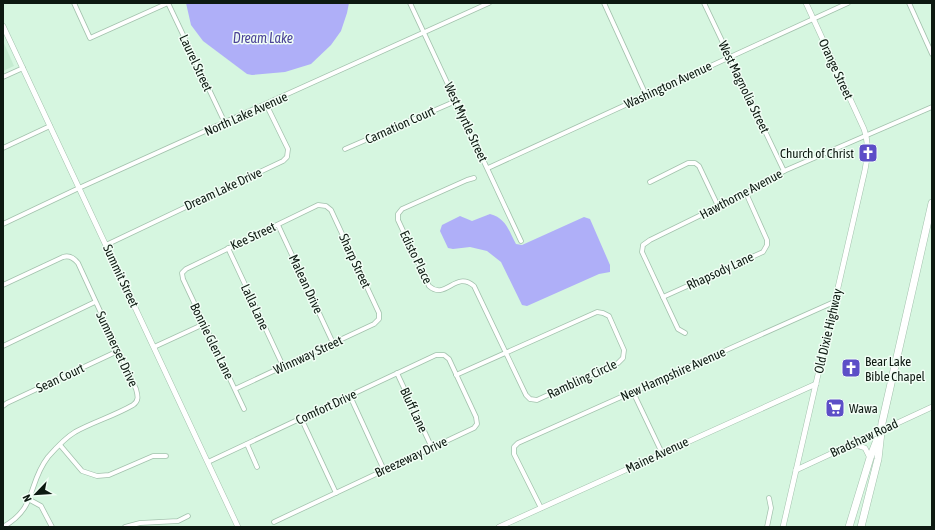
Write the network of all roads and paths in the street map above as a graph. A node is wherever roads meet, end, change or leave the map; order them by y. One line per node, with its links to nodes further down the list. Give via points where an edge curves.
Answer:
1 (74, 3): 2 (street, via 90,38)
2 (168, 3): 21 (street, Laurel Street)
3 (410, 3): 12 (street, West Myrtle Street)
4 (489, 3): 12 (street, North Lake Avenue)
5 (604, 3): 17 (street)
6 (704, 3): 14 (street, West Magnolia Street)
7 (806, 3): 10 (street, Orange Street)
8 (848, 3): 10 (street, Washington Avenue)
9 (909, 3): 13 (street)
10 (813, 19): 14 (street, Washington Avenue); 23 (street, Orange Street)
11 (3, 26): 15 (street, Summit Street)
12 (424, 33): 18 (street, West Myrtle Street); 19 (street, North Lake Avenue)
13 (932, 54)
14 (729, 56): 17 (street, Washington Avenue); 27 (street, West Magnolia Street)
15 (23, 68): 16 (street); 22 (street, Summit Street)
16 (3, 77)
17 (646, 95): 26 (street, Washington Avenue)
18 (456, 101): 25 (street, Carnation Court); 26 (street, West Myrtle Street)
19 (266, 104): 21 (street, North Lake Avenue); 38 (street, Dream Lake Drive, via 288,149 287,157 283,161)
20 (932, 107): 23 (street, Hawthorne Avenue)
21 (225, 123): 30 (street, North Lake Avenue)
22 (50, 126): 24 (street); 30 (street, Summit Street)
23 (866, 135): 27 (street, Hawthorne Avenue); 44 (street, Old Dixie Highway, via 866,164)
24 (3, 148)
25 (345, 149)
26 (488, 168): 37 (street, West Myrtle Street)
27 (784, 171): 31 (street, Hawthorne Avenue)
28 (474, 178): 52 (street, Edisto Place, via 402,209 398,214 398,220 429,286 434,290 441,290 462,281 469,281 474,286)
29 (650, 182): 34 (street, via 695,163 699,166)
30 (79, 188): 35 (street, North Lake Avenue); 38 (street, Summit Street)
31 (746, 193): 34 (street, Hawthorne Avenue); 42 (street, Rhapsody Lane, via 767,240 763,252)
32 (932, 203): 65 (main road)
33 (326, 206): 36 (street, Kee Street, via 318,205); 45 (street, Sharp Street, via 331,210 379,313)
34 (718, 206): 42 (street, Hawthorne Avenue, via 643,245 642,252)
35 (3, 224)
36 (278, 224): 39 (street, Kee Street); 48 (street, Malean Drive)
37 (521, 241)
38 (106, 245): 50 (street, Summit Street)
39 (228, 248): 40 (street, Kee Street); 54 (street, Lalla Lane)
40 (182, 273): 46 (street, Bonnie Glen Lane)
41 (3, 284): 43 (street, Summerset Drive, via 60,258 70,257 78,263)
42 (663, 297): 47 (street, Hawthorne Avenue, via 678,329)
43 (95, 302): 49 (street); 51 (street, Summerset Drive)
44 (834, 302): 57 (street, Old Dixie Highway); 59 (street, New Hampshire Avenue)
45 (379, 320): 48 (street, Winnway Street)
46 (204, 324): 50 (street); 58 (street, Bonnie Glen Lane)
47 (685, 333)
48 (333, 343): 54 (street, Winnway Street)
49 (3, 346)
50 (154, 347): 73 (street, Summit Street)
51 (118, 351): 61 (street, Sean Court); 67 (street, Summerset Drive, via 136,389 136,402 73,433)
52 (505, 353): 52 (street, Rambling Circle, via 597,312 609,316 624,350 623,358 618,363 537,400 526,395); 56 (street, Rambling Circle)
53 (444, 355): 55 (street, Comfort Drive, via 436,355); 56 (street, Breezeway Drive)
54 (283, 366): 58 (street, Winnway Street)
55 (397, 373): 60 (street, Comfort Drive); 69 (street, Bluff Lane)
56 (456, 375): 69 (street, Breezeway Drive, via 477,424 474,428)
57 (816, 384): 70 (street, Maine Avenue); 76 (street, Old Dixie Highway)
58 (235, 389): 63 (street, Bonnie Glen Lane)
59 (633, 392): 70 (street); 80 (street, New Hampshire Avenue, via 514,447 514,454)
60 (350, 396): 64 (street, Comfort Drive); 75 (street)
61 (3, 406)
62 (932, 407): 65 (street, Bradshaw Road)
63 (244, 409)
64 (301, 418): 66 (street, Comfort Drive); 77 (street)
65 (881, 431): 68 (street, Bradshaw Road); 72 (main road); 92 (main road, via 878,460)
66 (247, 444): 73 (street, Comfort Drive); 74 (street)
67 (60, 445): 71 (street, via 82,471 97,476 109,475 152,456); 79 (street, Summerset Drive, via 41,468)
68 (848, 446): 72 (street, via 865,448); 76 (street, Bradshaw Road)
69 (432, 448): 75 (street, Breezeway Drive)
70 (662, 453): 80 (street, Maine Avenue)
71 (166, 456)
72 (870, 458): 91 (main road)
73 (208, 462): 87 (street, Summit Street)
74 (257, 468)
75 (384, 470): 77 (street, Breezeway Drive)
76 (796, 470): 90 (street, Old Dixie Highway)
77 (336, 493): 82 (street, Breezeway Drive)
78 (769, 498): 89 (street, via 771,508)
79 (30, 500): 84 (street, Summerset Drive, via 23,512); 85 (street, via 41,506)
80 (541, 508): 83 (street, Maine Avenue)
81 (188, 516): 86 (street, via 178,521 140,523)
82 (274, 522)
83 (505, 526): 88 (street, Maine Avenue)
84 (3, 527)
85 (52, 527)
86 (125, 527)
87 (238, 527)
88 (499, 527)
89 (767, 527)
90 (783, 527)
91 (849, 527)
92 (861, 527)

